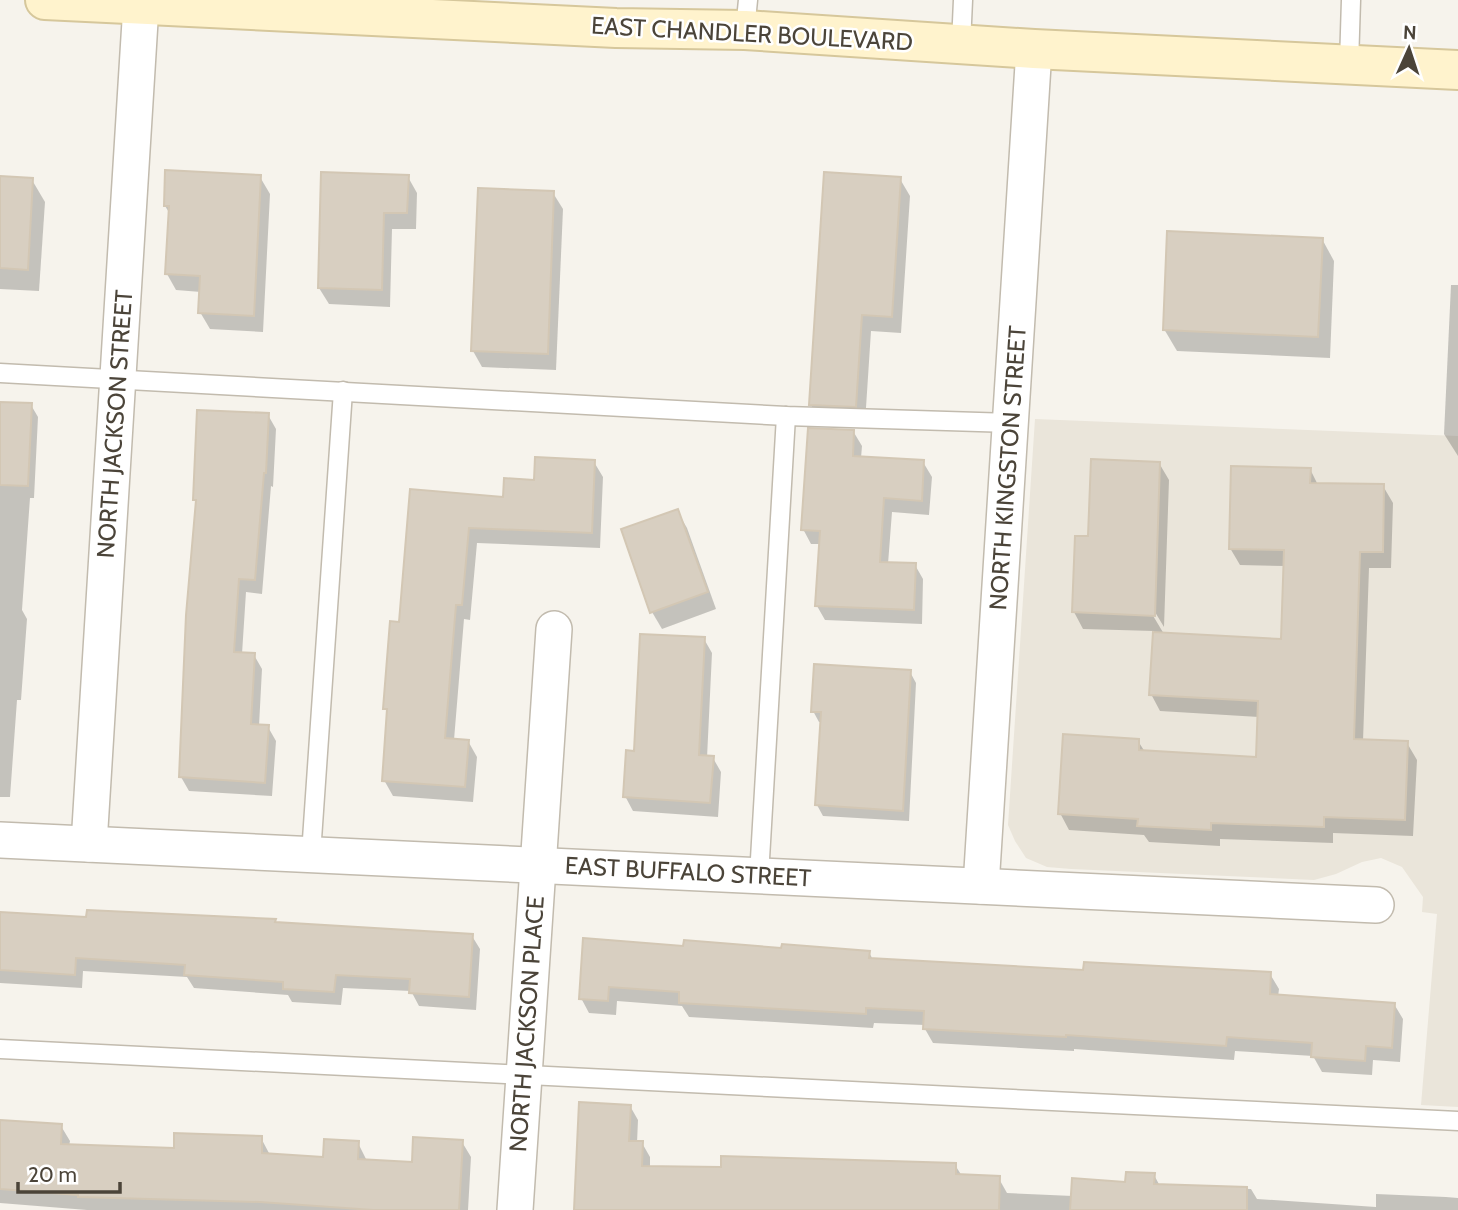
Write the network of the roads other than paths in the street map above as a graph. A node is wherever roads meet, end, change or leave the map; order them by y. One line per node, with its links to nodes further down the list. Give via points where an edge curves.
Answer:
1 (61, 0): 5 (main road, EAST CHANDLER BOULEVARD)
2 (963, 0): 8 (lane)
3 (1351, 0): 10 (lane)
4 (185, 3): 5 (main road, EAST CHANDLER BOULEVARD); 6 (main road, EAST CHANDLER BOULEVARD)
5 (141, 5): 13 (street, NORTH JACKSON STREET)
6 (387, 8): 7 (main road, EAST CHANDLER BOULEVARD, via 615,28)
7 (747, 15): 8 (main road, EAST CHANDLER BOULEVARD)
8 (961, 44): 9 (main road, EAST CHANDLER BOULEVARD)
9 (1034, 49): 10 (main road, EAST CHANDLER BOULEVARD); 16 (street, NORTH KINGSTON STREET)
10 (1349, 64): 11 (main road, EAST CHANDLER BOULEVARD)
11 (1458, 70)
12 (0, 373): 13 (lane)
13 (118, 379): 14 (lane); 19 (street, NORTH JACKSON STREET)
14 (343, 391): 15 (lane); 20 (lane)
15 (786, 416): 16 (lane); 22 (lane)
16 (1011, 423): 23 (street, NORTH KINGSTON STREET)
17 (554, 629): 21 (street, NORTH JACKSON PLACE)
18 (0, 840): 19 (street, EAST BUFFALO STREET)
19 (89, 844): 20 (street, EAST BUFFALO STREET)
20 (311, 854): 21 (street, EAST BUFFALO STREET)
21 (538, 865): 22 (street, EAST BUFFALO STREET); 26 (street, NORTH JACKSON PLACE)
22 (759, 876): 23 (street, EAST BUFFALO STREET)
23 (981, 886): 24 (street, EAST BUFFALO STREET)
24 (1376, 905)
25 (0, 1049): 26 (lane)
26 (524, 1074): 27 (lane); 28 (street, NORTH JACKSON PLACE)
27 (1458, 1121)
28 (515, 1210)

